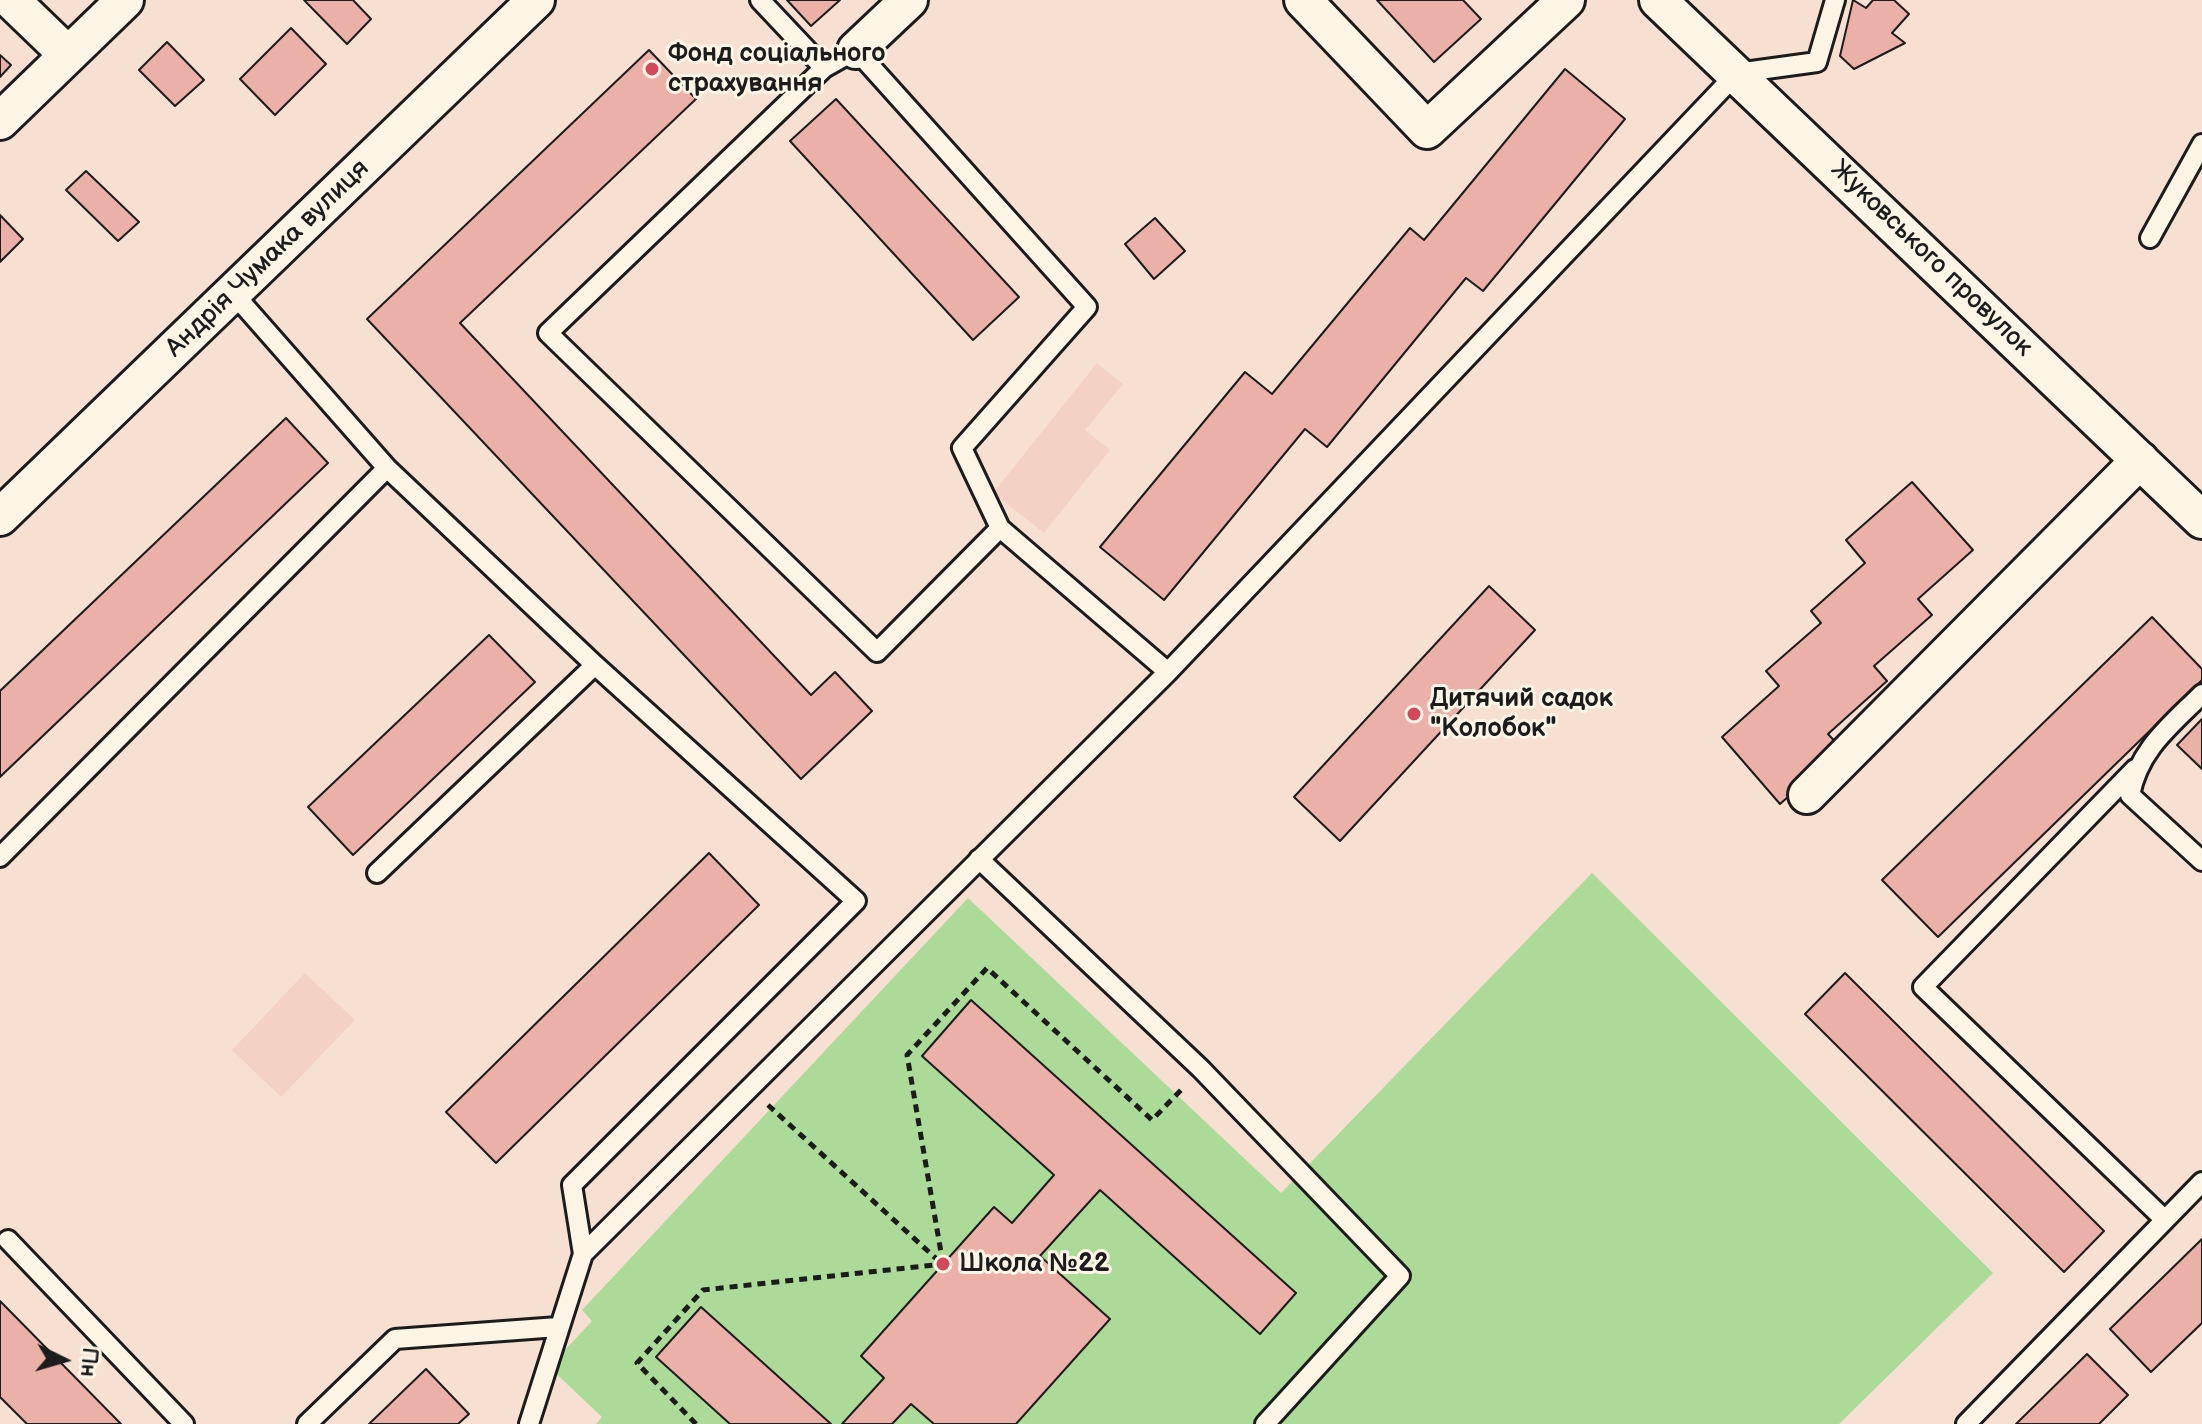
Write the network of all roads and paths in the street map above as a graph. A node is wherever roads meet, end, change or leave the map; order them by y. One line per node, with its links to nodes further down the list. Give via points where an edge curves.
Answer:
1 (11, 0): 11 (street)
2 (125, 0): 11 (street)
3 (536, 0): 17 (street, Андрія Чумака вулиця)
4 (760, 0): 12 (lane)
5 (909, 0): 10 (street)
6 (1303, 0): 7 (street, via 1427,130)
7 (1566, 0)
8 (1658, 0): 13 (street, Жуковського провулок)
9 (1835, 0): 13 (lane, via 1817,62)
10 (856, 50): 12 (lane); 22 (lane, via 1087,307 962,448)
11 (68, 55): 14 (street)
12 (824, 68): 22 (lane, via 548,333 877,652)
13 (1737, 73): 18 (street, Жуковського провулок); 24 (lane)
14 (0, 121)
15 (2202, 144): 16 (lane)
16 (2150, 238)
17 (233, 293): 19 (lane); 20 (street, Андрія Чумака вулиця)
18 (2140, 460): 21 (street, Жуковського провулок); 27 (street)
19 (387, 468): 23 (lane); 28 (lane)
20 (0, 517)
21 (2202, 520)
22 (1000, 528): 24 (lane)
23 (595, 665): 31 (lane); 37 (lane, via 856,901 572,1185)
24 (1168, 672): 29 (lane)
25 (2202, 694): 26 (lane)
26 (2135, 769): 30 (lane, via 2130,795); 35 (lane, via 1923,987)
27 (1807, 795)
28 (0, 857)
29 (979, 859): 32 (lane); 33 (lane)
30 (2202, 861)
31 (377, 873)
32 (1201, 1069): 38 (path, via 1152,1120 987,968 907,1055); 44 (lane, via 1400,1276)
33 (750, 1088): 37 (lane); 38 (path)
34 (2202, 1182): 35 (lane)
35 (2165, 1220): 45 (lane)
36 (8, 1240): 40 (lane)
37 (583, 1254): 39 (lane)
38 (943, 1264): 43 (path, via 703,1290 637,1363)
39 (558, 1327): 41 (lane, via 395,1339); 42 (lane)
40 (184, 1424)
41 (307, 1424)
42 (529, 1424)
43 (696, 1424)
44 (1265, 1424)
45 (1966, 1424)

